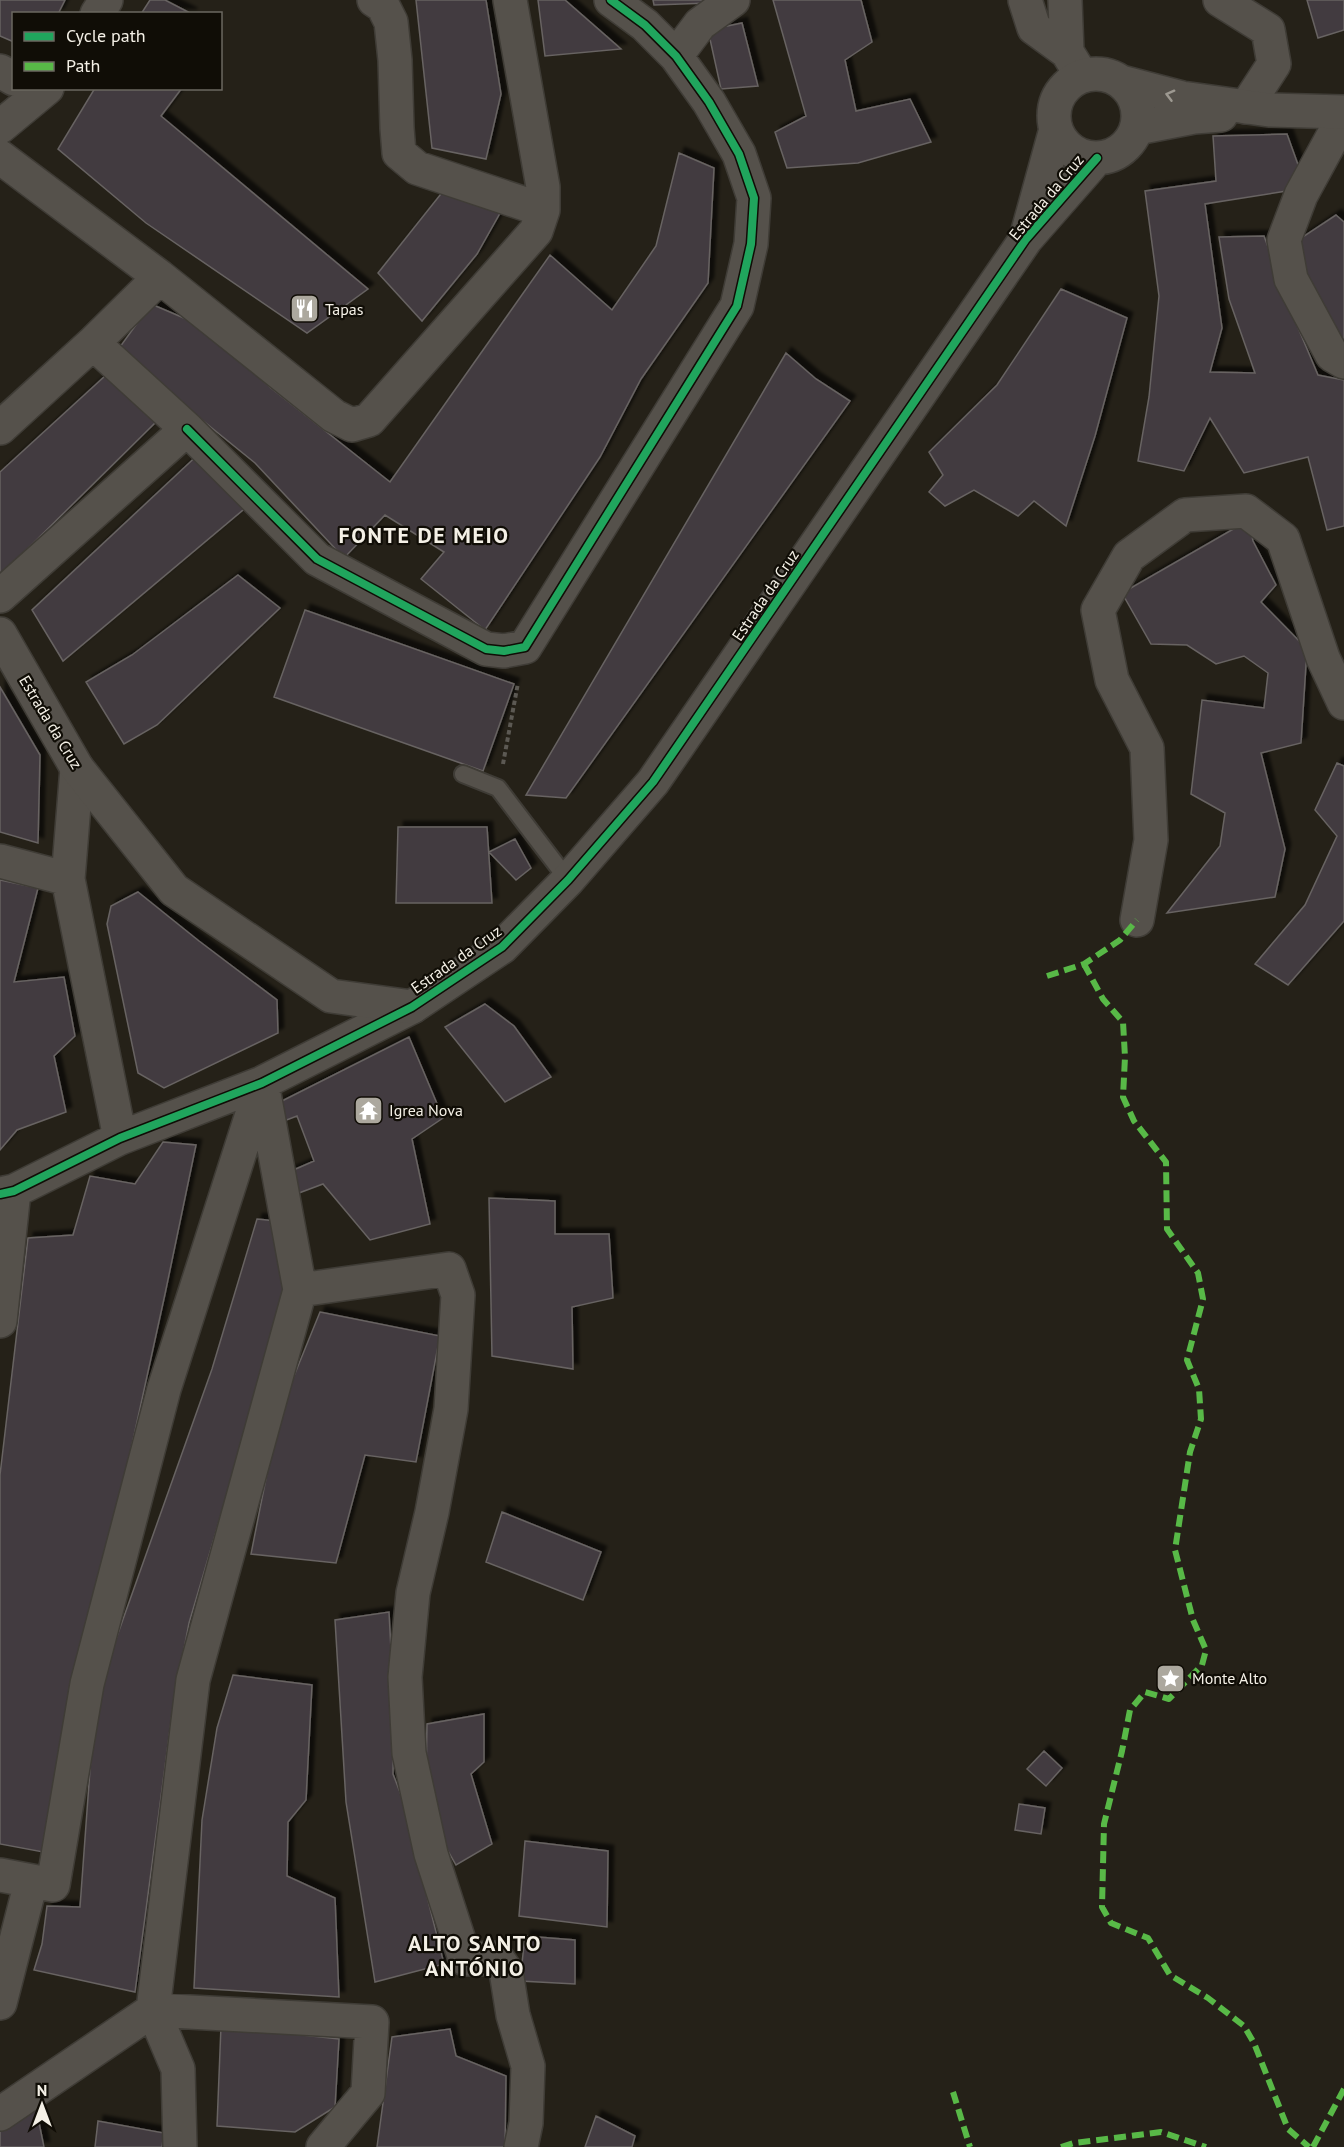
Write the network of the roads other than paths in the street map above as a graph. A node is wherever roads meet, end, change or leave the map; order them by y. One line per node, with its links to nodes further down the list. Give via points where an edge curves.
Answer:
1 (510, 0): 19 (street, via 543,187)
2 (611, 0): 8 (street, via 645,25)
3 (733, 0): 8 (street, via 700,24)
4 (1025, 0): 9 (street, via 1034,28)
5 (1065, 0): 9 (street)
6 (1220, 0): 12 (street, via 1268,30 1274,64)
7 (383, 2): 19 (street, via 391,22 396,60 399,153 417,168)
8 (676, 56): 25 (street, via 739,154 754,198 751,244 736,306 525,647 486,650 317,559)
9 (1074, 64): 10 (street); 16 (street, via 1071,82 1056,103)
10 (1121, 82): 12 (street, one-way to 10, via 1182,98); 15 (street, via 1137,102)
11 (39, 91): 14 (street)
12 (1258, 109): 13 (street); 15 (street)
13 (1344, 114): 23 (street, via 1301,195 1284,240 1291,279 1332,355)
14 (0, 127)
15 (1137, 128): 18 (street, via 1122,149)
16 (1056, 129): 18 (street, via 1072,149); 20 (street, Estrada da Cruz)
17 (0, 157): 21 (street)
18 (1097, 158): 20 (street, Estrada da Cruz)
19 (543, 210): 21 (street, via 536,231 369,420 352,425 334,416)
20 (1026, 238): 33 (street, Estrada da Cruz, via 653,782)
21 (160, 277): 22 (street)
22 (93, 343): 24 (street); 25 (street)
23 (1344, 362)
24 (0, 428)
25 (187, 429): 26 (street)
26 (0, 596)
27 (0, 634): 29 (street, Estrada da Cruz)
28 (1344, 703): 34 (street, via 1323,658 1283,539 1246,511 1185,515 1129,556 1098,610 1112,680 1147,748 1151,840)
29 (77, 768): 32 (street); 35 (street, Estrada da Cruz, via 174,890 331,996)
30 (464, 774): 33 (lane, via 498,788)
31 (0, 861): 32 (street)
32 (68, 879): 37 (street)
33 (568, 880): 35 (street, Estrada da Cruz, via 502,947)
34 (1137, 920)
35 (412, 1007): 36 (street)
36 (262, 1083): 37 (street); 39 (street); 41 (street, via 164,1389 87,1684)
37 (120, 1138): 38 (street)
38 (7, 1192): 40 (street)
39 (300, 1290): 43 (street, via 193,1680); 47 (street, via 449,1269 458,1295 451,1409 413,1593 405,1677 409,1753 431,1854 465,1959 497,1958 506,1971 513,2015 528,2066)
40 (0, 1321)
41 (28, 1881): 42 (street)
42 (0, 2003)
43 (153, 2010): 44 (street); 45 (street, via 178,2069); 46 (street, via 372,2022 368,2093)
44 (0, 2114)
45 (180, 2147)
46 (323, 2147)
47 (521, 2147)

